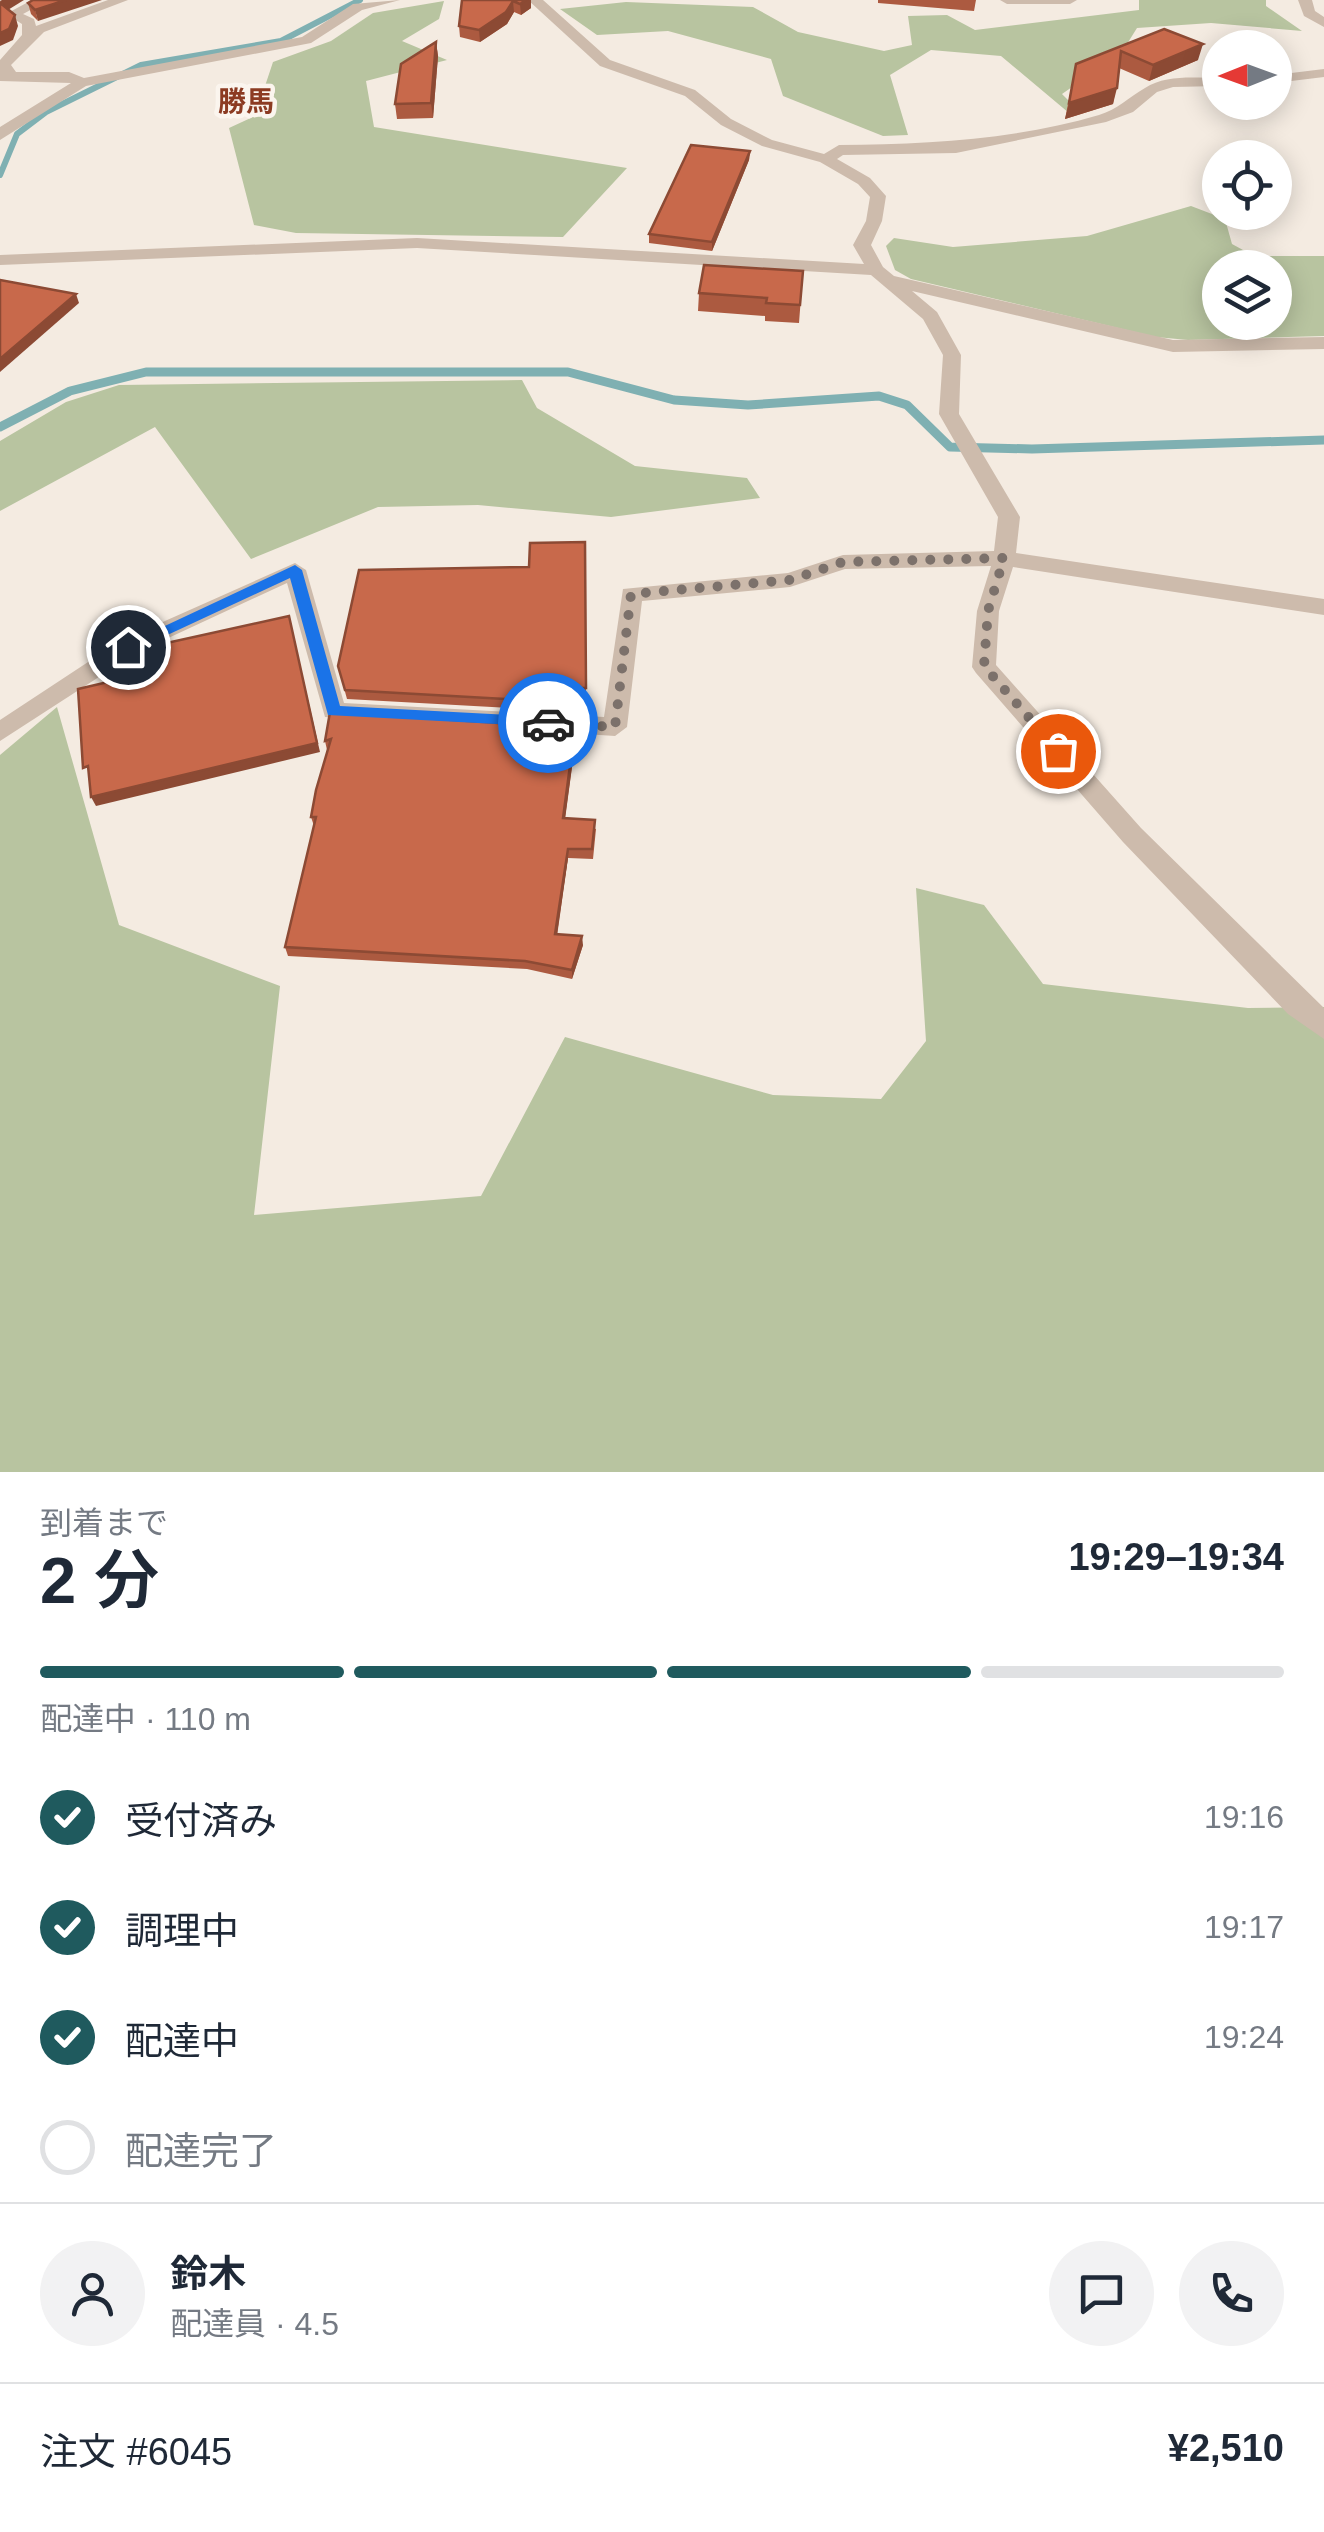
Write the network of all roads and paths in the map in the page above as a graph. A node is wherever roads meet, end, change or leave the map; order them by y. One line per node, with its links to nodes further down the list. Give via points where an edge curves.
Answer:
1 (42, 0): 9 (street, via 13,14 29,22)
2 (121, 0): 9 (street)
3 (394, 0): 14 (street, via 358,8 306,40)
4 (535, 0): 16 (street, via 604,63 690,93 726,122 767,142)
5 (1007, 0): 6 (street)
6 (1070, 0)
7 (1305, 0): 8 (street, via 1309,13)
8 (1324, 23)
9 (30, 36): 11 (street, via 15,44)
10 (1324, 74): 12 (street)
11 (5, 76): 14 (street, via 69,76)
12 (1292, 77)
13 (1202, 82): 16 (street, via 1172,82 1101,119 956,148 839,150)
14 (82, 83): 15 (street)
15 (0, 135)
16 (826, 159): 18 (street, via 878,196 862,245)
17 (0, 260): 18 (street, via 417,243)
18 (884, 275): 19 (street, via 1173,346); 20 (street, via 931,316 952,355 949,414 1009,518)
19 (1324, 342)
20 (1004, 558): 21 (street); 22 (street, via 843,562 790,580 631,594 615,727 334,711 295,570 128,647); 23 (street, via 988,611 984,666 1132,835)
21 (1324, 607)
22 (0, 732)
23 (1324, 1026)

